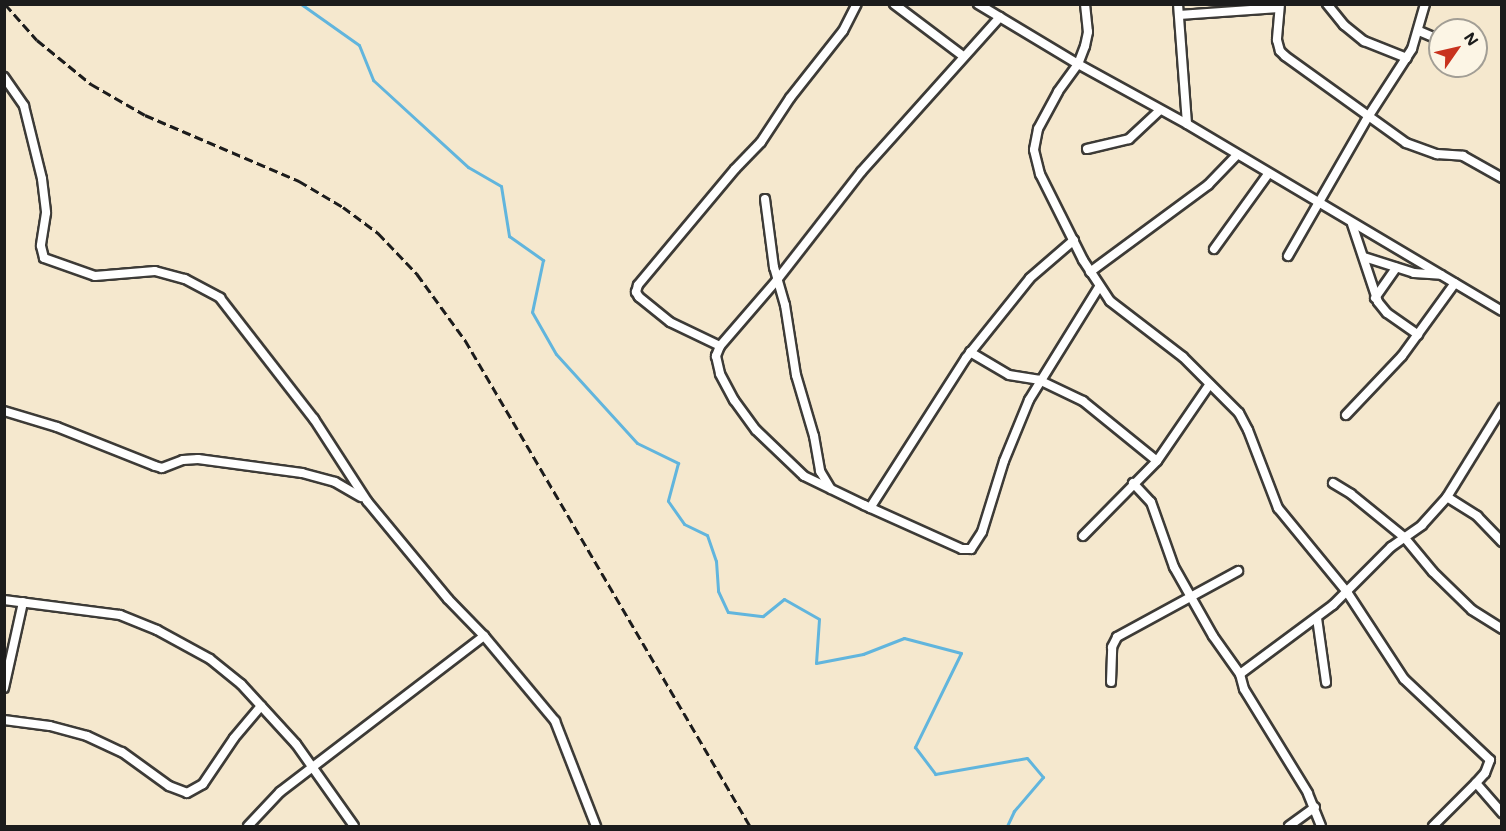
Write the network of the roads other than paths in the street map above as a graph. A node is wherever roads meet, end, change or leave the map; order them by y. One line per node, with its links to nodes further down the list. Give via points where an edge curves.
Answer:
1 (857, 4): 40 (street, via 843,31 761,142 638,285 639,297 670,322)
2 (894, 4): 13 (street)
3 (978, 4): 10 (street)
4 (1085, 4): 15 (street, via 1088,32)
5 (1178, 4): 9 (street)
6 (1327, 4): 14 (street, via 1364,41)
7 (1425, 4): 11 (street)
8 (1280, 6): 9 (street); 18 (street, via 1280,51)
9 (1179, 15): 19 (street)
10 (1000, 17): 13 (street); 15 (street)
11 (1419, 31): 12 (street); 14 (street)
12 (1428, 35)
13 (963, 56): 34 (street, via 861,172)
14 (1407, 58): 18 (street)
15 (1078, 64): 17 (street); 27 (street, via 1042,121 1034,150 1040,174)
16 (4, 77): 52 (street, via 24,106 42,179 46,213 41,246 44,258 94,276 155,271 213,292 314,419)
17 (1160, 110): 19 (street); 20 (street, via 1129,139)
18 (1368, 117): 23 (street, via 1406,143 1437,154 1463,156); 25 (street)
19 (1187, 124): 21 (street)
20 (1087, 148)
21 (1237, 155): 22 (street); 32 (street, via 1208,185)
22 (1268, 174): 25 (street); 28 (street)
23 (1502, 178)
24 (765, 199): 34 (street)
25 (1320, 203): 26 (street); 29 (street)
26 (1352, 224): 30 (street); 33 (street)
27 (1074, 240): 32 (street); 41 (street, via 1030,278)
28 (1214, 249)
29 (1288, 256)
30 (1364, 257): 31 (street); 37 (street)
31 (1396, 268): 33 (street); 37 (street)
32 (1090, 272): 36 (street)
33 (1441, 275): 35 (street)
34 (777, 280): 40 (street); 50 (street, via 820,471)
35 (1455, 283): 38 (street); 39 (street)
36 (1099, 287): 42 (street); 43 (street, via 1120,310 1168,345)
37 (1375, 298): 39 (street, via 1387,313)
38 (1502, 311)
39 (1418, 335): 46 (street)
40 (720, 346): 50 (street, via 716,356 720,374 746,417 792,467)
41 (970, 352): 42 (street, via 1009,375); 53 (street)
42 (1039, 380): 47 (street, via 1094,409); 53 (street, via 1014,436 982,532 971,549 962,549)
43 (1210, 384): 47 (street); 58 (street, via 1244,421 1278,508)
44 (1502, 408): 51 (street)
45 (4, 411): 52 (street, via 162,468 198,459 302,472 342,485)
46 (1346, 415)
47 (1157, 461): 48 (street)
48 (1133, 483): 54 (street); 59 (street, via 1155,509 1167,550)
49 (1333, 483): 55 (street)
50 (833, 491): 53 (street)
51 (1447, 497): 55 (street, via 1422,525); 56 (street, via 1477,516)
52 (367, 501): 64 (street)
53 (870, 508)
54 (1083, 536)
55 (1404, 537): 58 (street); 63 (street, via 1460,599)
56 (1502, 542)
57 (1238, 571): 59 (street)
58 (1347, 592): 62 (street); 72 (street, via 1404,679 1490,760)
59 (1189, 595): 65 (street); 66 (street, via 1117,637 1112,647)
60 (4, 600): 61 (street)
61 (23, 602): 68 (street); 69 (street, via 120,615 143,624 210,659)
62 (1317, 618): 65 (street); 67 (street)
63 (1502, 629)
64 (484, 636): 71 (street); 77 (street, via 555,721)
65 (1240, 674): 73 (street, via 1244,689)
66 (1111, 682)
67 (1326, 682)
68 (4, 688)
69 (261, 706): 70 (street, via 203,784 187,793 169,786 122,752 87,736); 71 (street)
70 (4, 720)
71 (312, 768): 75 (street, via 280,792); 76 (street)
72 (1476, 783): 74 (street); 80 (street)
73 (1315, 807): 78 (street); 79 (street)
74 (1502, 813)
75 (248, 826)
76 (354, 826)
77 (596, 826)
78 (1288, 826)
79 (1321, 826)
80 (1433, 826)

